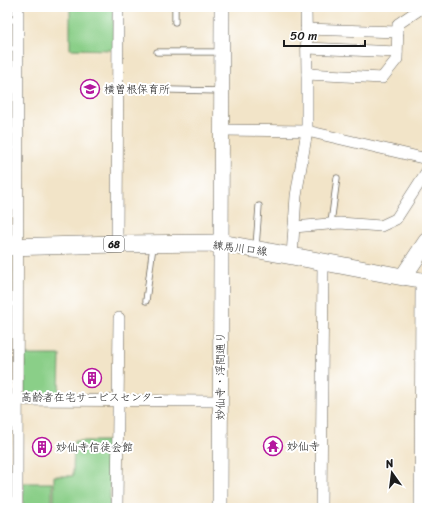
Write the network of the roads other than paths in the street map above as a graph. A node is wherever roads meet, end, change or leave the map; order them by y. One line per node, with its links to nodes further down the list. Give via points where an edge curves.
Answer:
1 (18, 7): 7 (street)
2 (118, 7): 29 (street)
3 (175, 7): 8 (lane)
4 (222, 7): 14 (street, 妙仙寺・浮間通り)
5 (306, 7): 9 (street)
6 (423, 7): 10 (street, via 398,24)
7 (12, 20): 12 (street)
8 (174, 22)
9 (306, 28): 10 (street); 11 (street)
10 (398, 32): 15 (street)
11 (306, 48): 15 (street); 16 (street)
12 (12, 49): 20 (street)
13 (157, 52): 14 (lane)
14 (222, 52): 18 (street, 妙仙寺・浮間通り)
15 (397, 52): 16 (street, via 397,59 382,78)
16 (307, 74): 21 (street)
17 (171, 90): 18 (lane)
18 (222, 90): 19 (street, 妙仙寺・浮間通り)
19 (222, 130): 21 (street); 28 (street, 妙仙寺・浮間通り)
20 (12, 131): 31 (street)
21 (307, 131): 22 (street); 27 (street, via 296,196)
22 (427, 159)
23 (427, 171): 26 (street, via 396,219 381,226)
24 (337, 178): 26 (lane)
25 (259, 206): 33 (lane)
26 (331, 224): 27 (street)
27 (294, 228): 34 (street)
28 (221, 243): 30 (main road, 練馬川口線 / 68); 33 (main road, 練馬川口線 / 68); 42 (street, 妙仙寺・浮間通り)
29 (117, 244): 30 (main road, 練馬川口線 / 68); 31 (main road, 練馬川口線 / 68)
30 (153, 244): 38 (lane)
31 (12, 247): 40 (street)
32 (423, 248): 36 (main road)
33 (256, 249): 34 (main road, 練馬川口線 / 68)
34 (292, 256): 35 (main road, 練馬川口線 / 68)
35 (323, 262): 36 (main road, 練馬川口線 / 68); 46 (street)
36 (404, 277): 37 (street)
37 (424, 281): 47 (street)
38 (146, 301)
39 (119, 318): 41 (street)
40 (12, 400): 41 (street); 43 (street)
41 (118, 400): 42 (street); 44 (street)
42 (220, 400): 45 (street, 妙仙寺・浮間通り)
43 (17, 508)
44 (117, 508)
45 (220, 508)
46 (321, 508)
47 (420, 508)

